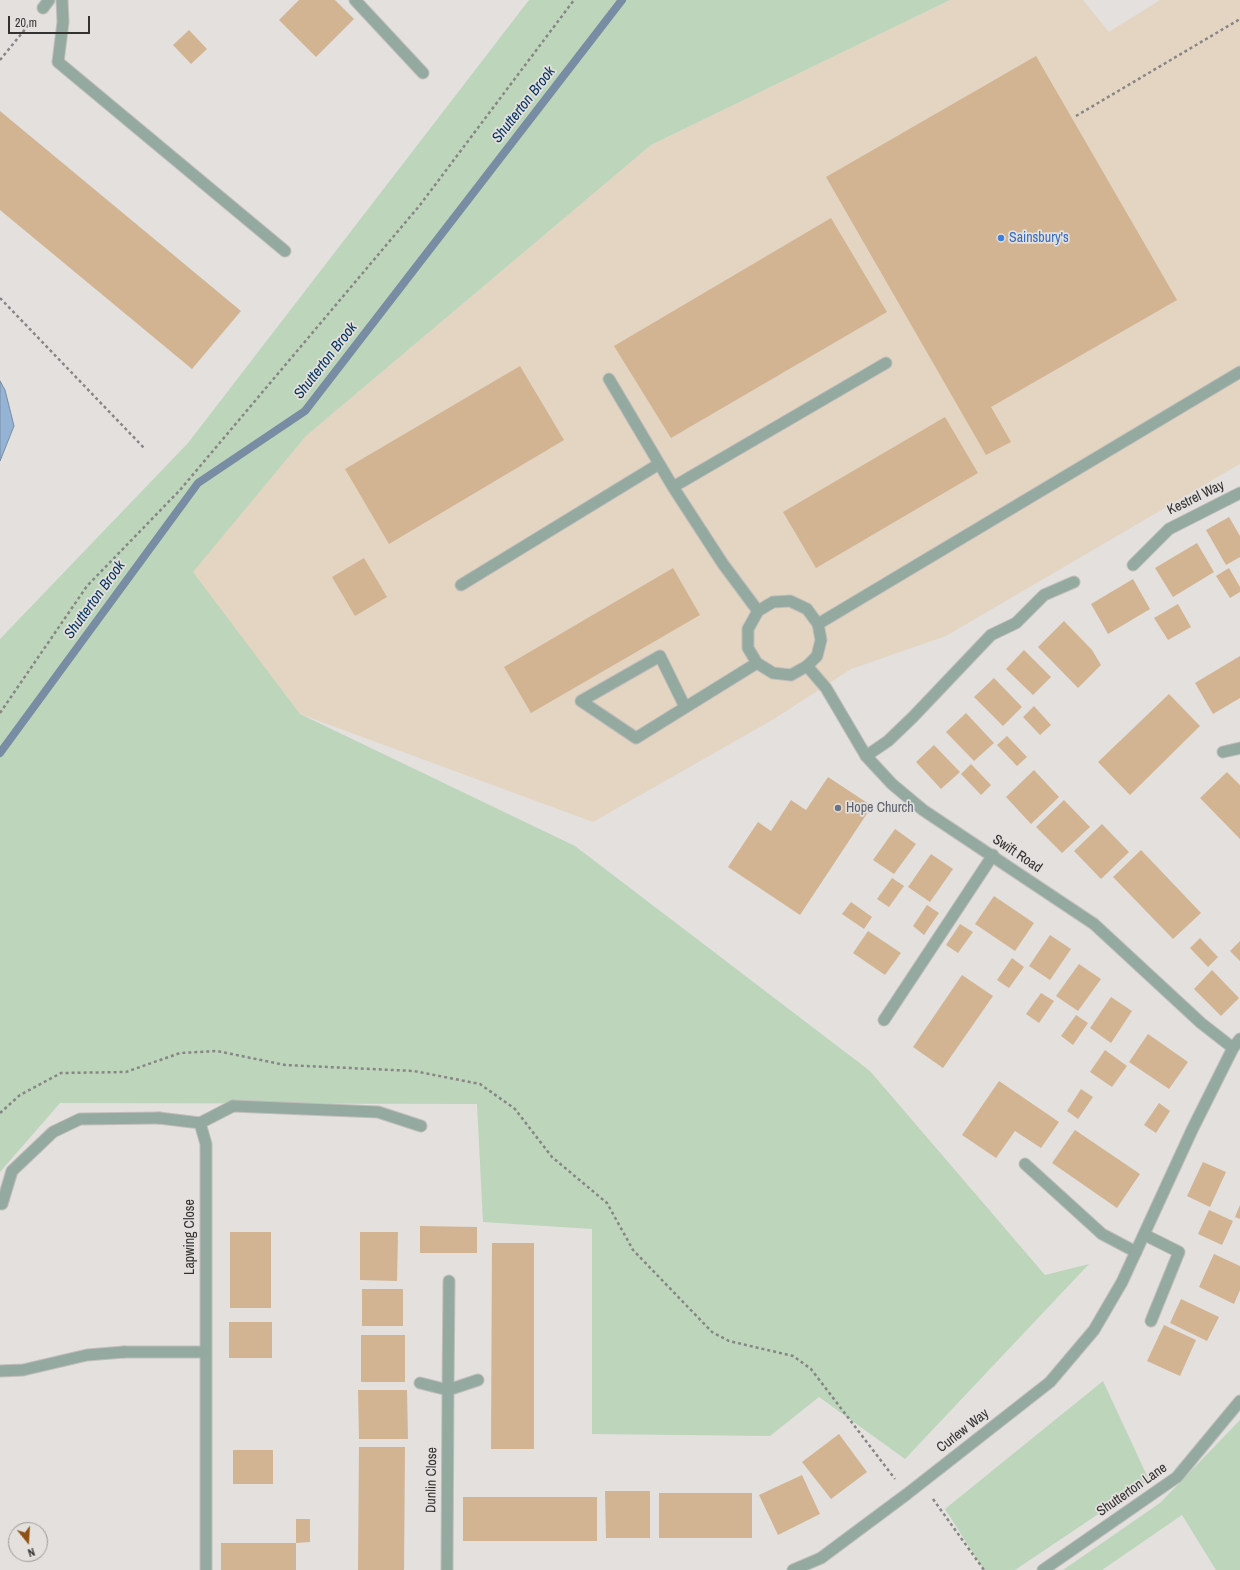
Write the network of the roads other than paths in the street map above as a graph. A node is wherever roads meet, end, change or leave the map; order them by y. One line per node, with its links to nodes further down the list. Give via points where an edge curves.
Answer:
1 (62, 0): 4 (street, via 63,22 58,62)
2 (355, 0): 3 (street)
3 (423, 73)
4 (285, 251)
5 (886, 363): 9 (street)
6 (1240, 372): 15 (street)
7 (609, 379): 8 (street)
8 (659, 464): 9 (street); 13 (street)
9 (673, 487): 14 (street, via 723,564)
10 (1240, 493): 11 (street, Kestrel Way, via 1169,529)
11 (1133, 565)
12 (1074, 582): 21 (street, via 1044,595 1016,623 991,635 914,717 888,741)
13 (461, 585)
14 (758, 611): 15 (street, via 773,602 790,600 807,609); 16 (street, via 748,629 748,648)
15 (818, 624): 17 (street, via 821,640 817,656)
16 (757, 663): 17 (street, via 773,672 791,675); 18 (street)
17 (807, 666): 21 (street, Swift Road, via 826,688)
18 (685, 707): 18 (street, via 636,738 581,701 660,656)
19 (1240, 748): 20 (street)
20 (1223, 752)
21 (866, 756): 22 (street, Swift Road, via 892,784 923,810)
22 (993, 855): 23 (street); 24 (street, Swift Road, via 1094,924 1202,1023)
23 (884, 1020)
24 (1237, 1044): 29 (street, Curlew Way, via 1192,1130)
25 (200, 1123): 26 (street, via 232,1106 378,1112); 28 (street, via 159,1118 80,1119 53,1132 12,1171); 33 (street, Lapwing Close, via 206,1144)
26 (421, 1126)
27 (1025, 1164): 30 (street, via 1102,1234)
28 (2, 1204)
29 (1145, 1234): 30 (street, Curlew Way); 32 (street, via 1179,1252)
30 (1136, 1252): 41 (street, Curlew Way, via 1094,1330 1050,1382 821,1558)
31 (449, 1281): 37 (street, Dunlin Close)
32 (1151, 1321)
33 (205, 1352): 34 (street, via 124,1352 87,1355 23,1370); 39 (street, Lapwing Close)
34 (0, 1371)
35 (478, 1380): 37 (street)
36 (420, 1383): 37 (street)
37 (448, 1390): 40 (street, Dunlin Close)
38 (1240, 1401): 42 (street, Shutterton Lane, via 1177,1477)
39 (206, 1570)
40 (446, 1570)
41 (792, 1570)
42 (1043, 1570)

